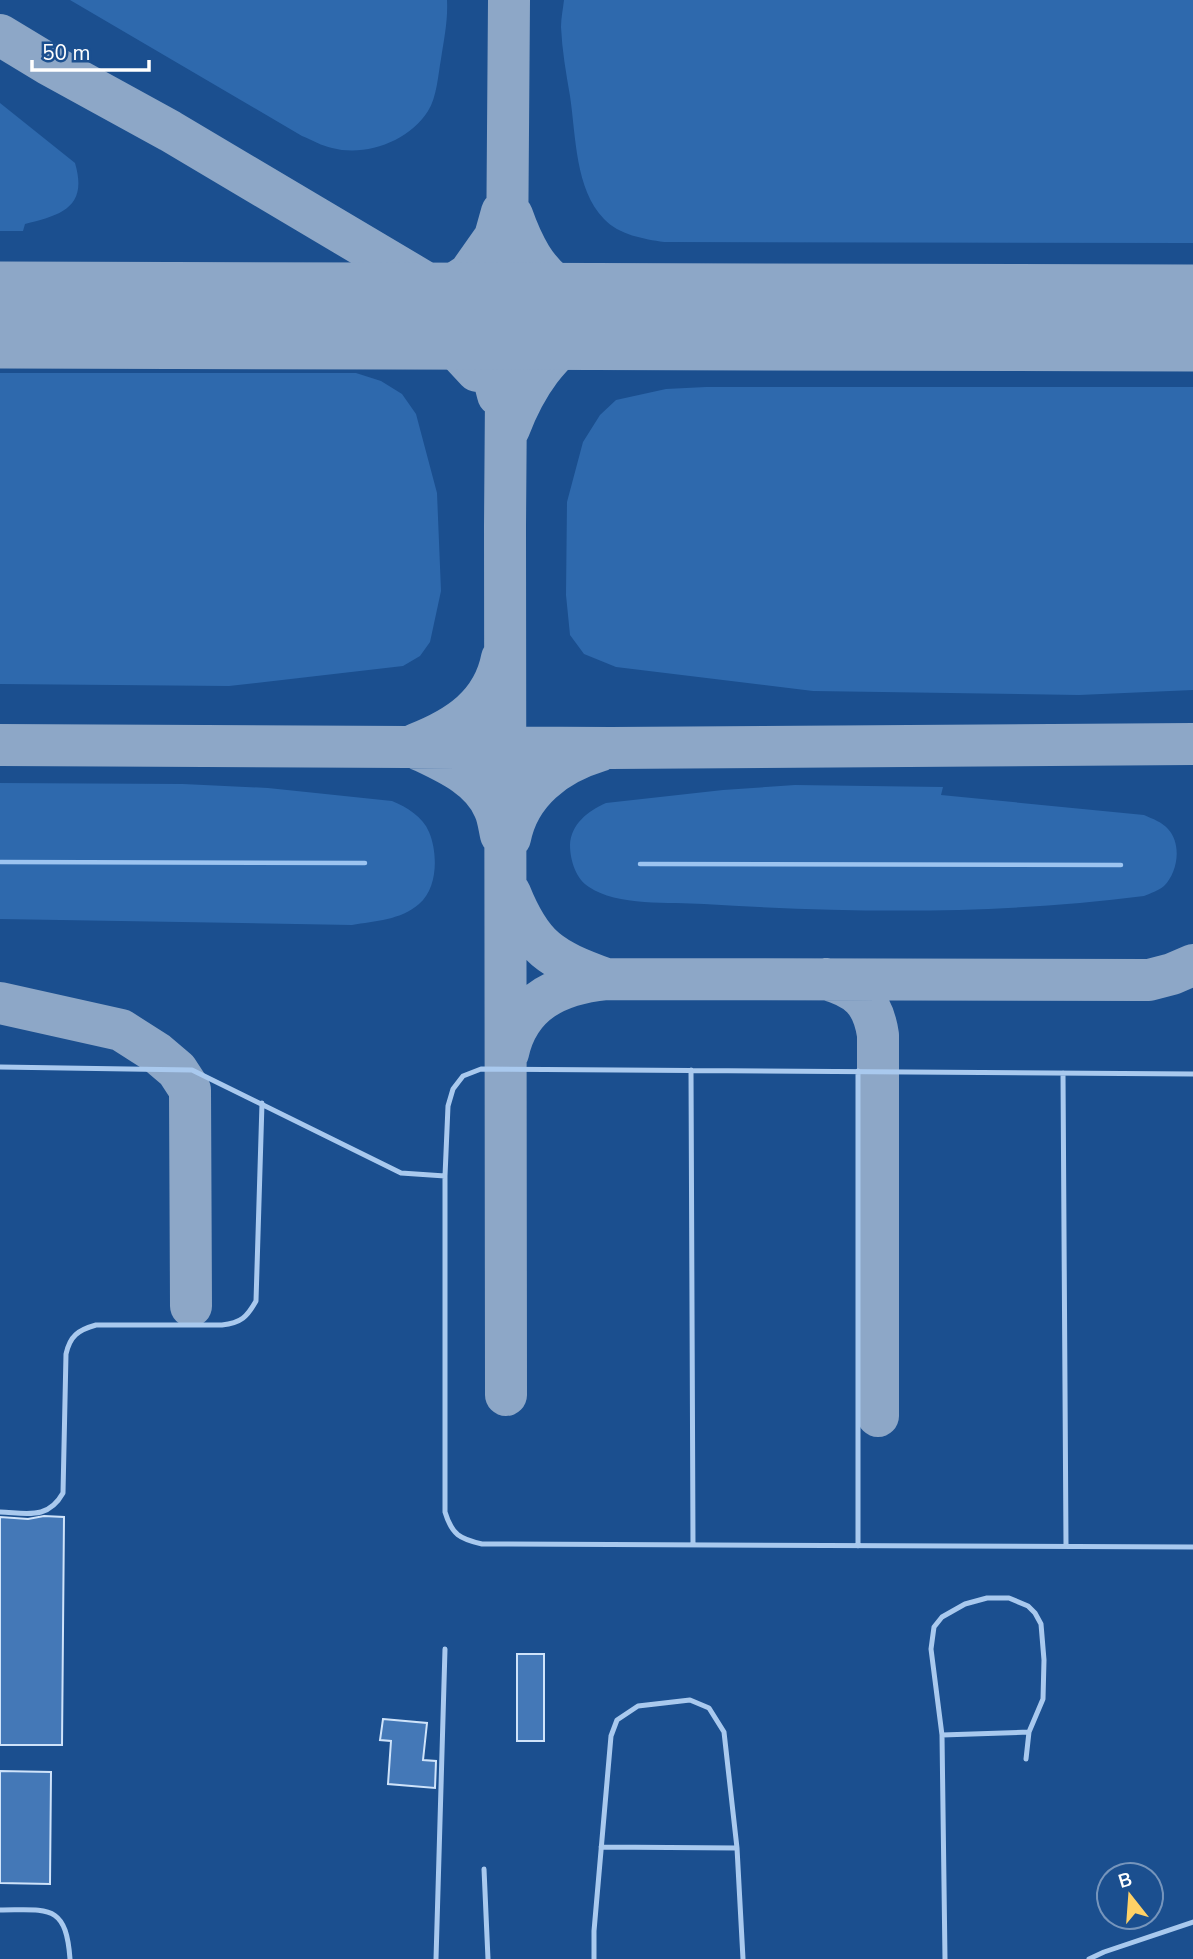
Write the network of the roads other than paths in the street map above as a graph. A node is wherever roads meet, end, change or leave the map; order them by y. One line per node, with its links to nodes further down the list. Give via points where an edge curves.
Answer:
1 (0, 1067): 6 (lane, via 192,1070)
2 (691, 1070): 3 (lane); 7 (lane, via 481,1069 463,1076 448,1106); 9 (lane)
3 (858, 1071): 4 (lane); 10 (lane)
4 (1063, 1073): 5 (lane); 11 (lane)
5 (1193, 1074)
6 (262, 1103): 7 (lane, via 401,1173); 8 (lane, via 256,1301 248,1315 237,1323 222,1325 96,1325 81,1329 69,1340 66,1354 63,1493 45,1513)
7 (445, 1176): 9 (lane, via 445,1512 450,1528 463,1540 482,1544)
8 (0, 1512)
9 (693, 1545): 10 (lane)
10 (858, 1546): 11 (lane)
11 (1066, 1546): 12 (lane)
12 (1193, 1547)
13 (445, 1649): 23 (lane)
14 (1029, 1732): 15 (lane); 15 (lane, via 1042,1699 1041,1624 1028,1606 1009,1598 987,1598 965,1604 934,1627 931,1648); 16 (lane)
15 (942, 1735): 27 (lane)
16 (1026, 1759)
17 (601, 1847): 18 (lane); 18 (lane, via 611,1736 617,1720 638,1706 690,1700 709,1708 724,1732); 25 (lane)
18 (737, 1848): 26 (lane)
19 (484, 1869): 24 (lane)
20 (0, 1910): 22 (lane, via 39,1910 59,1918 68,1937)
21 (1193, 1922): 28 (lane)
22 (70, 1959)
23 (436, 1959)
24 (488, 1959)
25 (594, 1959)
26 (743, 1959)
27 (945, 1959)
28 (1088, 1959)

